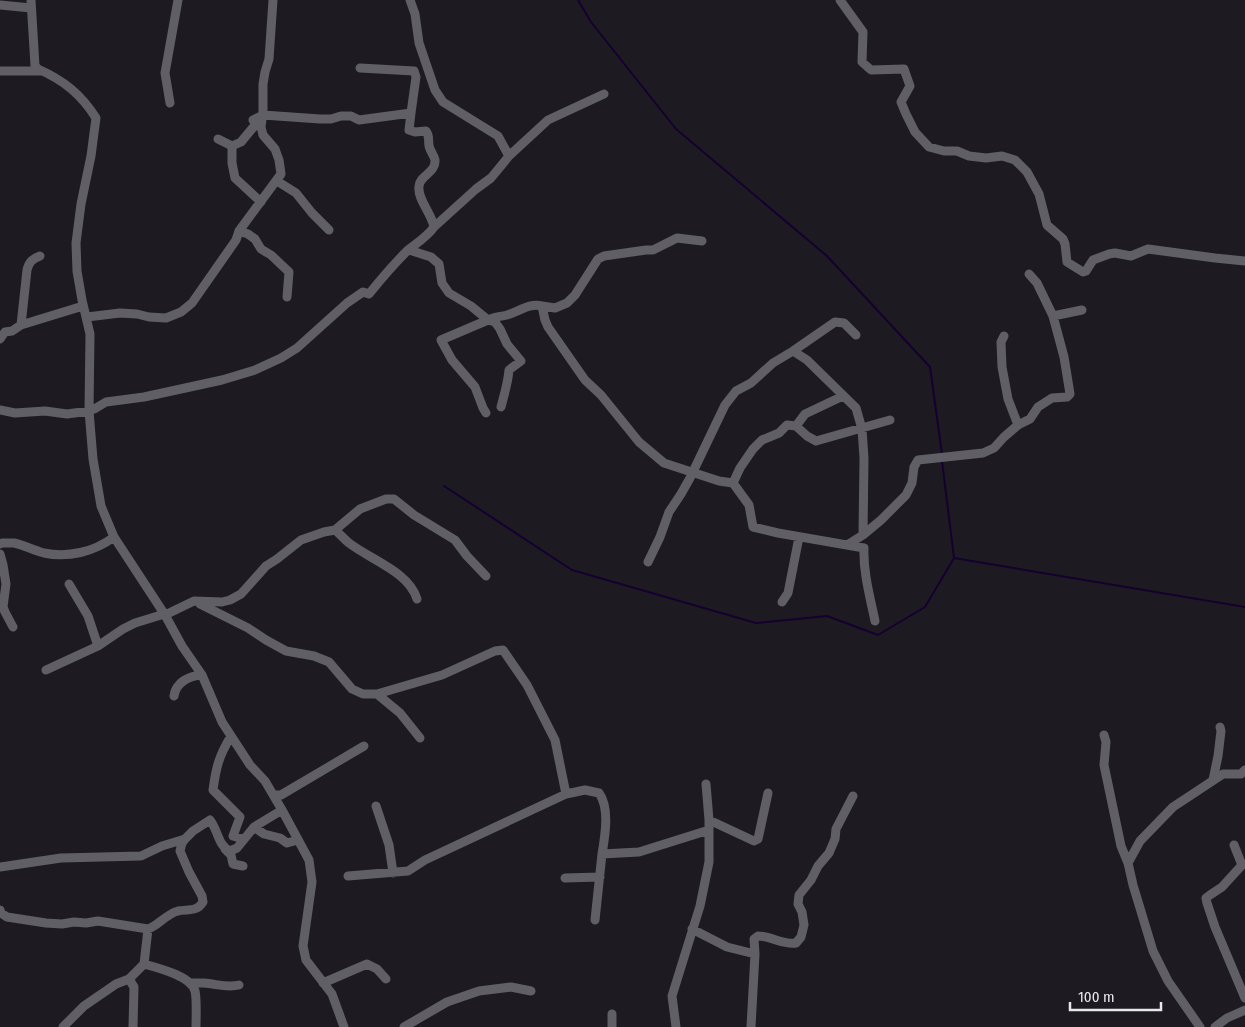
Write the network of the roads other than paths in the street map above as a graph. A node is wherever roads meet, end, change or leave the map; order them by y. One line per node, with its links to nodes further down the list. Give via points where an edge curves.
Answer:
1 (178, 0): 11 (street, via 164,73)
2 (272, 0): 13 (street)
3 (410, 0): 16 (street, via 419,43 435,90 443,102 498,136)
4 (840, 0): 25 (street, via 863,32 862,62 871,70 904,69 910,86 901,102 915,132 929,147 968,156 1002,156 1015,160 1027,172 1039,194 1047,225 1063,240 1067,262 1072,266 1083,272 1093,260 1108,254 1131,256 1148,249)
5 (31, 4): 6 (street); 9 (street, via 35,66)
6 (0, 5)
7 (360, 68): 12 (street, via 414,71)
8 (0, 71): 9 (street)
9 (42, 71): 28 (street, via 66,83 96,118 76,243 76,271)
10 (604, 94): 16 (street, via 548,120)
11 (170, 103)
12 (411, 113): 13 (street, via 359,120 351,116 320,119); 19 (street, via 410,130 429,134 430,152 435,158 430,173 421,179 418,192)
13 (263, 115): 15 (street, via 253,120 256,124 241,142); 17 (street, via 263,135 276,149 279,160 281,174)
14 (218, 139): 15 (street)
15 (232, 146): 18 (street, via 235,178)
16 (509, 156): 19 (street, via 491,178)
17 (277, 181): 18 (street); 20 (street, via 296,193)
18 (261, 202): 21 (street)
19 (434, 227): 23 (street)
20 (328, 230)
21 (238, 231): 27 (street, via 255,239 260,249 271,254 289,272); 32 (street, via 236,240 192,303 181,312 166,318 120,313)
22 (702, 241): 29 (street, via 677,238 653,250 604,256 598,259 567,304 555,308)
23 (409, 250): 33 (street, via 432,257 439,264 442,283); 42 (street, via 369,294 363,292 347,303 297,348 281,358 222,380 106,402)
24 (40, 256): 34 (street, via 28,264)
25 (1245, 261)
26 (1029, 274): 31 (street, via 1038,284)
27 (287, 297)
28 (83, 306): 32 (street); 34 (street)
29 (542, 306): 33 (street, via 536,304); 48 (street, via 548,327 585,380 639,442 664,463)
30 (1082, 310): 31 (street)
31 (1053, 316): 45 (street, via 1070,394 1052,398 1030,419)
32 (87, 317): 42 (street, via 90,334)
33 (488, 320): 40 (street, via 495,322 521,361 509,370); 43 (street, via 441,340 452,360 475,387)
34 (21, 325): 37 (street, via 5,332)
35 (856, 335): 38 (street, via 844,323 834,322)
36 (1004, 336): 45 (street, via 1001,342 1002,367 1008,399)
37 (0, 339)
38 (793, 351): 39 (street); 48 (street, via 736,391)
39 (843, 396): 46 (street, via 805,414); 47 (street, via 856,408)
40 (502, 407)
41 (0, 410): 42 (street, via 67,414)
42 (88, 410): 53 (street, via 101,506)
43 (486, 413)
44 (890, 420): 47 (street)
45 (1018, 425): 51 (street, via 994,448 983,453 918,460 906,496)
46 (796, 426): 47 (street, via 816,441); 49 (street, via 787,425 779,433 762,440 740,468)
47 (862, 429): 51 (street)
48 (692, 473): 49 (street); 56 (street, via 668,512)
49 (733, 483): 52 (street, via 749,505 753,527)
50 (335, 530): 57 (street, via 360,509 394,499 455,540); 59 (street, via 349,543 407,581); 60 (street, via 301,540 266,566 241,594 230,600)
51 (863, 535): 54 (street)
52 (799, 536): 54 (street); 61 (street, via 788,594)
53 (114, 537): 55 (street, via 104,545 66,555 44,553 15,543); 62 (street)
54 (847, 545): 63 (street, via 864,548)
55 (0, 548): 64 (street, via 6,584 3,607)
56 (648, 562)
57 (486, 576)
58 (69, 584): 65 (street, via 88,616)
59 (418, 599)
60 (194, 601): 62 (street); 68 (street, via 286,651 329,662 352,689 363,694)
61 (782, 602)
62 (165, 615): 65 (street, via 135,623); 67 (street)
63 (875, 621)
64 (13, 627)
65 (98, 646): 66 (street)
66 (46, 670)
67 (202, 675): 69 (street, via 181,682); 72 (street)
68 (377, 694): 73 (street, via 400,713); 79 (street, via 442,675 495,650 502,650 527,685 555,740)
69 (174, 696)
70 (1220, 727): 76 (street)
71 (1104, 735): 93 (street, via 1104,765 1121,846)
72 (231, 736): 80 (street); 88 (street, via 222,749 213,790 240,817 233,836)
73 (420, 738)
74 (364, 746): 80 (street, via 281,795)
75 (1245, 770): 76 (street, via 1241,774 1223,774)
76 (1213, 780): 93 (street, via 1173,807 1140,841)
77 (706, 784): 84 (street)
78 (768, 793): 84 (street, via 758,839 751,840)
79 (566, 794): 92 (street, via 585,790 599,793 602,797 605,834); 96 (street, via 408,871)
80 (274, 795): 83 (street)
81 (853, 796): 104 (street, via 828,853 799,895 804,925 801,937 790,944 758,936 754,939)
82 (376, 806): 96 (street, via 389,845)
83 (282, 810): 85 (street); 89 (street)
84 (709, 820): 86 (street)
85 (254, 827): 88 (street); 89 (street, via 287,843)
86 (709, 830): 92 (street, via 639,852); 102 (street, via 709,862)
87 (185, 839): 91 (street, via 210,820); 95 (street, via 141,856 61,858); 103 (street, via 180,851 203,902 200,907 177,912)
88 (243, 839): 91 (street, via 237,848)
89 (298, 840): 109 (street, via 309,860 312,882 303,946 306,960)
90 (1234, 845): 112 (street, via 1242,865 1222,887 1206,898)
91 (225, 849): 94 (street, via 233,864)
92 (602, 854): 98 (street)
93 (1128, 863): 123 (street, via 1154,951 1168,981)
94 (243, 866)
95 (0, 867)
96 (393, 872): 97 (street)
97 (348, 876)
98 (600, 877): 99 (street); 101 (street)
99 (565, 878)
100 (0, 910): 103 (street, via 7,918 62,924 98,921)
101 (595, 920)
102 (692, 928): 104 (street, via 727,947); 121 (street, via 672,996)
103 (148, 929): 105 (street)
104 (755, 954): 122 (street)
105 (144, 964): 106 (street); 108 (street)
106 (129, 979): 115 (street, via 84,1006); 116 (street, via 134,987)
107 (386, 979): 109 (street, via 377,968 367,964)
108 (191, 983): 110 (street); 117 (street, via 195,991)
109 (323, 983): 118 (street, via 332,994)
110 (239, 985)
111 (531, 990): 119 (street, via 511,987 479,991 447,1002)
112 (1245, 998)
113 (1245, 1010): 124 (street)
114 (612, 1014): 120 (street)
115 (63, 1027)
116 (133, 1027)
117 (196, 1027)
118 (344, 1027)
119 (404, 1027)
120 (612, 1027)
121 (676, 1027)
122 (751, 1027)
123 (1200, 1027)
124 (1215, 1027)

